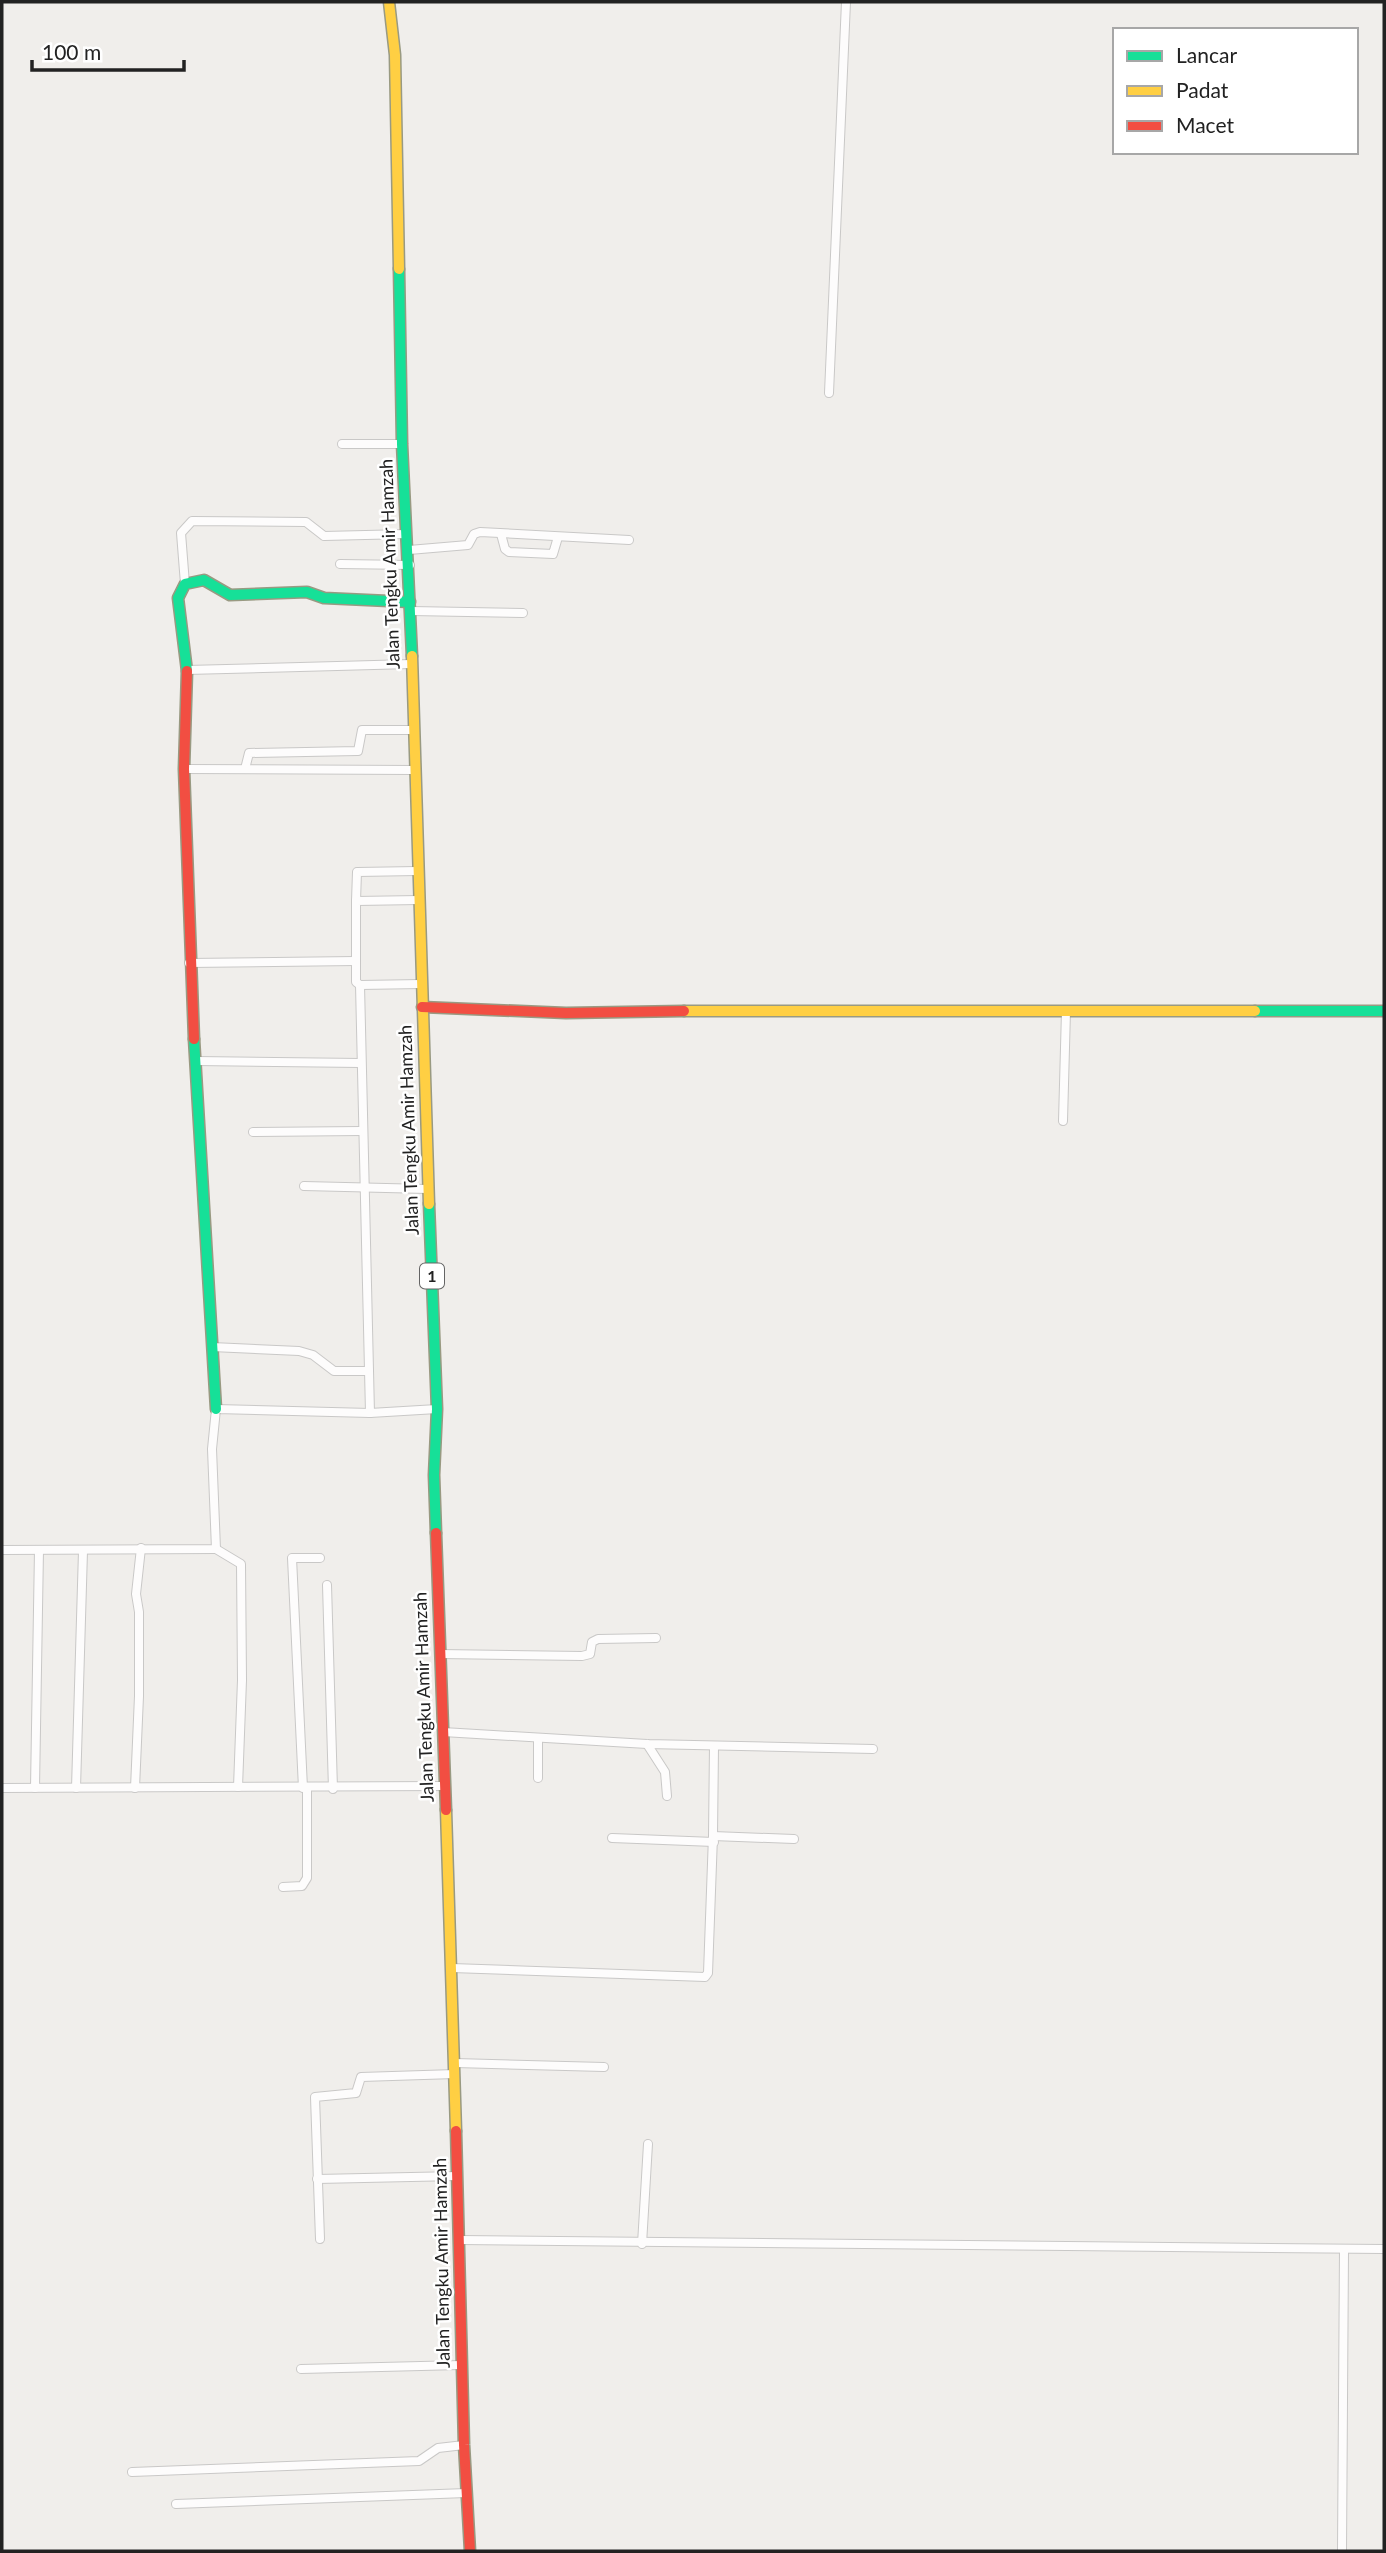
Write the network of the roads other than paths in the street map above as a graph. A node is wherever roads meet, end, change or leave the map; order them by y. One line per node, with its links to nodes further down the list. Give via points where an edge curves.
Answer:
1 (389, 2): 5 (main road, Jalan Tengku Amir Hamzah / 1, via 395,55)
2 (846, 2): 3 (street)
3 (829, 393)
4 (342, 444): 5 (street)
5 (402, 444): 6 (main road, Jalan Tengku Amir Hamzah / 1)
6 (407, 534): 10 (main road, Jalan Tengku Amir Hamzah / 1); 13 (street, via 324,536 306,522 192,521 181,533)
7 (501, 534): 8 (street); 8 (street, via 509,552 553,554); 10 (street, via 480,532 468,545)
8 (558, 537): 9 (street)
9 (629, 540)
10 (409, 550): 12 (main road, Jalan Tengku Amir Hamzah / 1)
11 (340, 564): 12 (street)
12 (410, 565): 14 (main road, Jalan Tengku Amir Hamzah / 1)
13 (185, 584): 14 (main road, via 204,580 230,595 307,592 324,598); 17 (main road, via 178,598)
14 (410, 606): 15 (street); 16 (main road, Jalan Tengku Amir Hamzah / 1)
15 (523, 613)
16 (411, 664): 17 (street); 18 (main road, Jalan Tengku Amir Hamzah / 1)
17 (187, 670): 19 (main road)
18 (414, 730): 20 (street, via 362,730 358,751 249,753); 21 (main road, Jalan Tengku Amir Hamzah / 1)
19 (184, 769): 20 (street); 26 (main road)
20 (245, 769): 21 (street)
21 (415, 771): 22 (main road, Jalan Tengku Amir Hamzah / 1)
22 (417, 871): 23 (main road, Jalan Tengku Amir Hamzah / 1); 24 (street, via 357,872)
23 (419, 900): 24 (street); 27 (main road, Jalan Tengku Amir Hamzah / 1)
24 (356, 901): 25 (street)
25 (356, 961): 26 (street); 28 (street)
26 (189, 963): 32 (main road)
27 (421, 984): 28 (street); 29 (main road, Jalan Tengku Amir Hamzah / 1)
28 (360, 985): 33 (street)
29 (422, 1007): 30 (main road, via 566,1013); 39 (main road, Jalan Tengku Amir Hamzah / 1)
30 (1066, 1011): 31 (main road); 34 (street)
31 (1384, 1011)
32 (196, 1061): 33 (street); 40 (main road)
33 (361, 1063): 35 (street)
34 (1063, 1121)
35 (362, 1131): 36 (street); 38 (street)
36 (253, 1132)
37 (304, 1186): 38 (street)
38 (364, 1189): 39 (street); 41 (street)
39 (427, 1189): 43 (main road, Jalan Tengku Amir Hamzah / 1)
40 (212, 1347): 41 (street, via 299,1351 334,1371); 42 (main road)
41 (369, 1371): 44 (street)
42 (216, 1409): 44 (street); 46 (street, via 212,1449)
43 (437, 1409): 44 (street); 53 (main road, Jalan Tengku Amir Hamzah / 1, via 433,1475)
44 (370, 1413)
45 (141, 1548): 46 (street); 49 (street); 65 (street, via 136,1594 139,1696)
46 (216, 1549): 61 (street, via 241,1564)
47 (2, 1550): 48 (street)
48 (39, 1550): 49 (street); 63 (street)
49 (83, 1551): 64 (street)
50 (320, 1558): 66 (street, via 292,1558)
51 (327, 1585): 67 (street)
52 (656, 1638): 53 (street, via 598,1639 592,1642 590,1654 582,1656)
53 (440, 1654): 54 (main road, Jalan Tengku Amir Hamzah / 1)
54 (443, 1732): 55 (street); 60 (main road, Jalan Tengku Amir Hamzah / 1)
55 (538, 1738): 56 (street); 59 (street)
56 (648, 1744): 57 (street); 68 (street, via 665,1772)
57 (714, 1746): 58 (street); 70 (street)
58 (873, 1749)
59 (538, 1779)
60 (445, 1786): 67 (street); 73 (main road, Jalan Tengku Amir Hamzah / 1)
61 (238, 1787): 65 (street); 66 (street)
62 (2, 1788): 63 (street)
63 (35, 1788): 64 (street)
64 (76, 1788): 65 (street)
65 (135, 1788)
66 (305, 1789): 67 (street); 72 (street, via 307,1878 302,1886)
67 (333, 1789)
68 (667, 1796)
69 (612, 1838): 70 (street)
70 (714, 1839): 71 (street); 73 (street, via 705,1977)
71 (793, 1839)
72 (283, 1887)
73 (452, 1968): 75 (main road, Jalan Tengku Amir Hamzah / 1)
74 (604, 2067): 75 (street)
75 (455, 2068): 77 (main road, Jalan Tengku Amir Hamzah / 1); 78 (street, via 361,2077 356,2093 315,2097)
76 (649, 2144): 81 (street)
77 (458, 2176): 78 (street); 80 (main road, Jalan Tengku Amir Hamzah / 1)
78 (317, 2179): 79 (street)
79 (320, 2239)
80 (460, 2240): 81 (street); 84 (main road, Jalan Tengku Amir Hamzah / 1)
81 (642, 2244): 83 (street)
82 (1384, 2249): 83 (street)
83 (1344, 2250): 91 (street)
84 (461, 2365): 85 (street); 86 (main road, Jalan Tengku Amir Hamzah / 1)
85 (301, 2369)
86 (464, 2445): 87 (street, via 438,2448 419,2461); 88 (main road, Jalan Tengku Amir Hamzah / 1)
87 (132, 2472)
88 (466, 2493): 89 (street); 90 (main road, Jalan Tengku Amir Hamzah / 1)
89 (176, 2504)
90 (470, 2551)
91 (1342, 2551)

